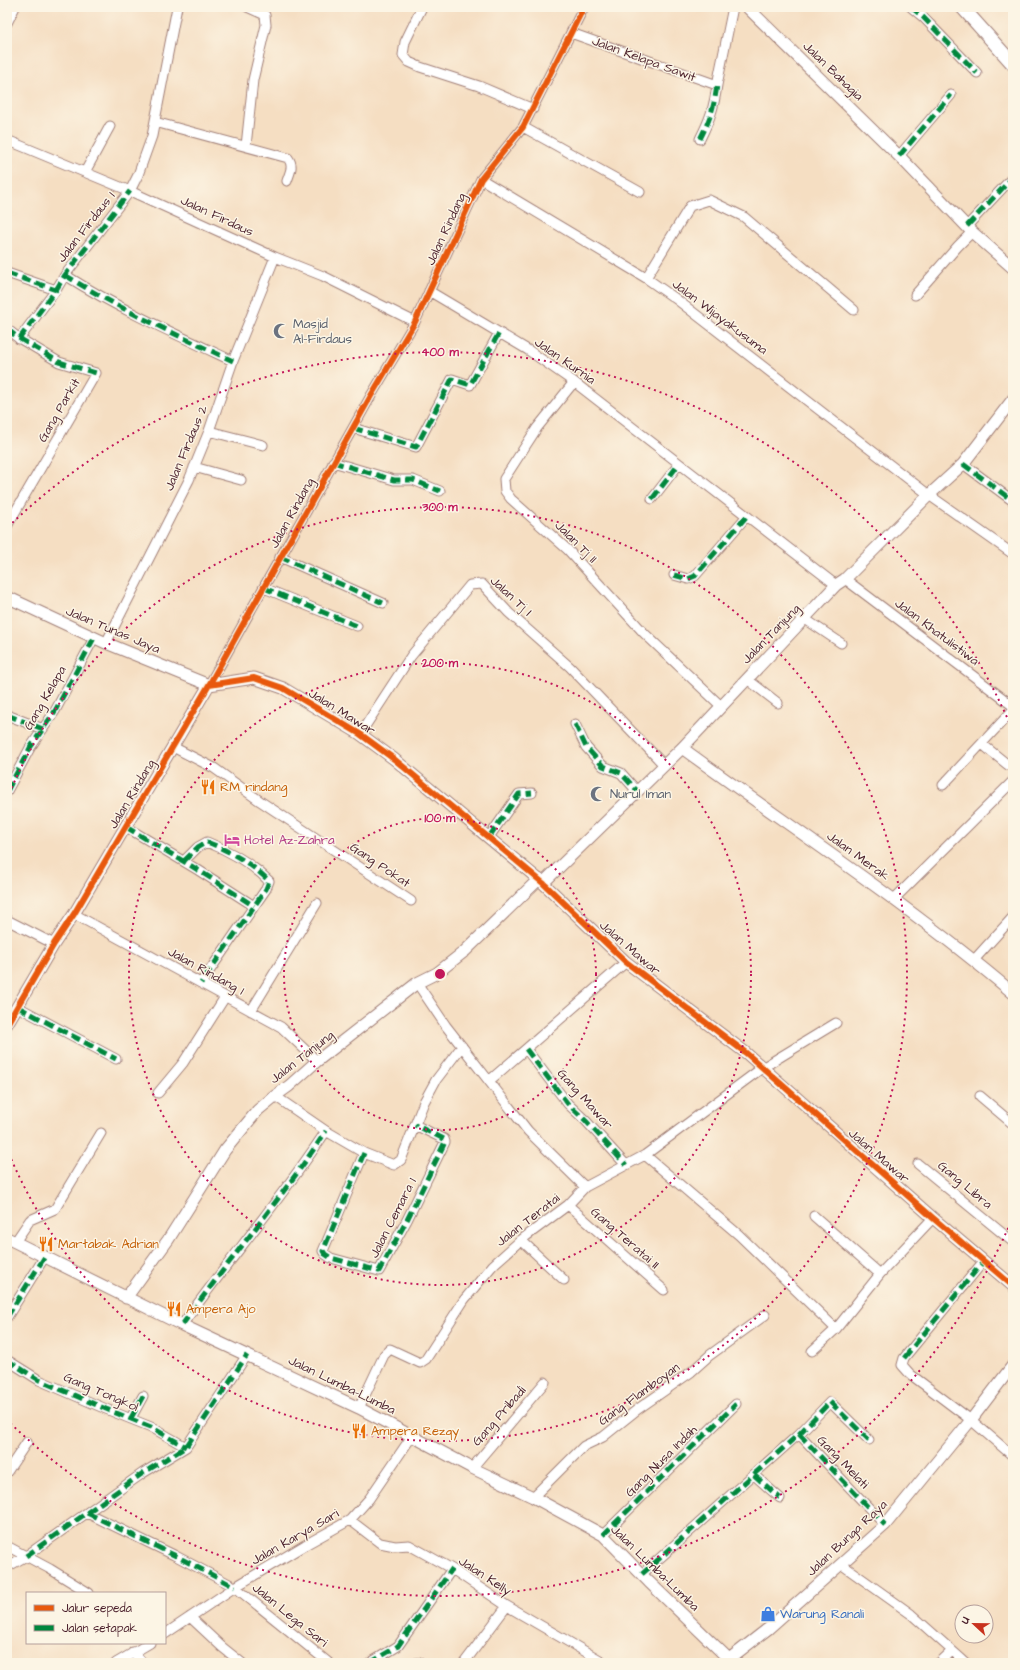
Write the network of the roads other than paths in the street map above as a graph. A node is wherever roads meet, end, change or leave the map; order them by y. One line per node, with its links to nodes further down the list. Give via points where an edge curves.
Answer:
1 (15, 7): 10 (street)
2 (177, 7): 17 (street, Jalan Firdaus 1)
3 (247, 7): 22 (street, via 265,15 266,25 253,80)
4 (422, 7): 16 (street, via 405,42 403,55 409,62)
5 (584, 7): 11 (street, Jalan Rindang)
6 (733, 7): 14 (street)
7 (747, 7): 23 (street, Jalan Bahagia)
8 (911, 7): 13 (street)
9 (962, 7): 12 (main road)
10 (7, 22)
11 (571, 33): 14 (street, Jalan Kelapa Sawit); 16 (street, Jalan Rindang)
12 (1013, 64)
13 (977, 73)
14 (717, 85): 20 (street, via 715,104)
15 (951, 95): 23 (street)
16 (533, 108): 19 (street, Jalan Rindang)
17 (155, 122): 22 (street); 28 (street, Jalan Firdaus 1, via 152,136)
18 (110, 126): 24 (street)
19 (523, 127): 26 (street, Jalan Rindang); 29 (street)
20 (700, 139)
21 (7, 140): 24 (street, Jalan Firdaus)
22 (246, 146): 27 (street, via 288,158 292,162 292,168)
23 (899, 156): 30 (street, Jalan Bahagia)
24 (85, 172): 28 (street, Jalan Firdaus)
25 (1013, 177): 30 (street)
26 (481, 179): 35 (street, Jalan Wijayakusuma); 37 (street, Jalan Rindang)
27 (287, 180)
28 (130, 190): 31 (street, Jalan Firdaus); 34 (street, Jalan Firdaus 1)
29 (640, 192)
30 (970, 229): 32 (street, Jalan Bahagia); 38 (street)
31 (275, 257): 40 (street, Jalan Firdaus, via 322,276); 44 (street, Jalan Firdaus 2)
32 (1013, 268)
33 (7, 272): 36 (street)
34 (65, 275): 36 (street, Jalan Firdaus 1); 44 (street, via 86,289)
35 (646, 278): 39 (street, via 690,206 709,200 744,217); 56 (street, Jalan Wijayakusuma)
36 (56, 290): 43 (street, Jalan Firdaus 1)
37 (429, 291): 40 (street, Jalan Rindang); 42 (street, Jalan Kurnia)
38 (915, 295)
39 (854, 310)
40 (415, 322): 47 (street, Jalan Rindang)
41 (7, 329): 43 (street, Gang Parkit)
42 (499, 333): 45 (street, Jalan Kurnia); 47 (street, via 470,385 452,379 416,447)
43 (19, 338): 60 (street, Gang Parkit, via 59,362 96,373)
44 (233, 361): 48 (street, Jalan Firdaus 2)
45 (574, 382): 51 (street, Jalan Kurnia); 76 (street, Jalan Tj II, via 522,450 504,479 505,491 568,550 644,633)
46 (1013, 399): 52 (street, Jalan Tanjung)
47 (353, 428): 50 (street, Jalan Rindang)
48 (209, 431): 49 (street); 53 (street, Jalan Firdaus 2)
49 (263, 445)
50 (333, 462): 55 (street, via 394,480 414,480); 62 (street, Jalan Rindang)
51 (679, 464): 57 (street); 59 (street, Jalan Kurnia)
52 (963, 464): 56 (street, Jalan Tanjung); 58 (street)
53 (194, 467): 54 (street); 71 (street, Jalan Firdaus 2)
54 (241, 480)
55 (440, 492)
56 (930, 495): 61 (street, Jalan Wijayakusuma); 64 (street, Jalan Tanjung)
57 (652, 499)
58 (1013, 501)
59 (746, 517): 63 (street, via 695,576 688,579); 64 (street, Jalan Kurnia)
60 (7, 526)
61 (1013, 554)
62 (280, 557): 65 (street, Jalan Rindang); 67 (street)
63 (674, 575)
64 (841, 582): 68 (street, Jalan Tanjung); 77 (street, Jalan Khatulistiwa)
65 (264, 588): 69 (street); 74 (street, Jalan Rindang)
66 (7, 597): 70 (street, Jalan Tunas Jaya)
67 (383, 602)
68 (805, 619): 72 (street); 73 (street, Jalan Tanjung)
69 (357, 626)
70 (94, 638): 71 (street, Jalan Tunas Jaya); 81 (street, Gang Kelapa)
71 (106, 643): 74 (street, Jalan Tunas Jaya)
72 (841, 643)
73 (746, 679): 75 (street); 76 (street, Jalan Tanjung)
74 (209, 686): 82 (street, Jalan Mawar, via 254,678 282,688); 84 (street, Jalan Rindang)
75 (778, 703)
76 (720, 706): 85 (street, Jalan Tanjung)
77 (1013, 706)
78 (1013, 710): 83 (street)
79 (7, 716): 81 (street)
80 (574, 724): 91 (street, via 586,747 603,766 621,773)
81 (43, 729): 90 (street, Gang Kelapa)
82 (360, 734): 86 (street, Jalan Tj I, via 411,656 470,585 482,584 509,613 570,667); 94 (street, Jalan Mawar)
83 (982, 744): 87 (street); 89 (street)
84 (173, 747): 93 (street, Jalan Rindang); 98 (street, Gang Pokat, via 214,768)
85 (682, 748): 86 (street, Jalan Tanjung); 97 (street, Jalan Merak)
86 (664, 764): 91 (street, Jalan Tanjung)
87 (1008, 765)
88 (1013, 781): 97 (street)
89 (943, 785)
90 (7, 791)
91 (637, 791): 96 (street, Jalan Tanjung)
92 (532, 793): 94 (street, via 519,794)
93 (126, 827): 95 (street); 101 (street, Jalan Rindang)
94 (489, 837): 96 (street, Jalan Mawar)
95 (184, 861): 100 (street); 100 (street, via 207,842 228,850 269,881)
96 (541, 881): 106 (street, Jalan Mawar); 108 (street, Jalan Tanjung, via 465,951 437,973)
97 (894, 899): 105 (street, Jalan Merak)
98 (411, 901)
99 (317, 903): 112 (street)
100 (254, 906): 107 (street)
101 (74, 914): 104 (street, Jalan Rindang); 107 (street, Jalan Rindang 1)
102 (1013, 917): 105 (street)
103 (7, 920): 104 (street)
104 (54, 944): 111 (street, Jalan Rindang)
105 (974, 960): 109 (street, Jalan Merak)
106 (626, 962): 116 (street); 119 (street, Jalan Mawar)
107 (201, 983): 110 (street, Jalan Rindang 1)
108 (417, 983): 115 (street); 118 (street, Jalan Tanjung)
109 (1013, 993)
110 (225, 997): 112 (street, Jalan Rindang 1); 121 (street, via 183,1063)
111 (18, 1007): 114 (street, Jalan Rindang); 117 (street)
112 (251, 1011): 118 (street, Jalan Rindang 1, via 281,1027)
113 (836, 1023): 119 (street, Jalan Teratai)
114 (7, 1024)
115 (462, 1046): 120 (street); 125 (street, via 436,1080)
116 (526, 1049): 120 (street); 131 (street, Gang Mawar, via 568,1104)
117 (116, 1059)
118 (317, 1061): 122 (street, Jalan Tanjung)
119 (762, 1068): 129 (street, Jalan Teratai); 135 (street, Jalan Mawar)
120 (489, 1081): 132 (street, via 528,1131)
121 (158, 1093)
122 (275, 1096): 126 (street); 145 (street, Jalan Tanjung, via 258,1110 225,1150 168,1240)
123 (980, 1096): 124 (street)
124 (1013, 1124)
125 (415, 1125): 128 (street, via 401,1160 394,1165); 128 (street, Jalan Cemara 1, via 444,1139 444,1142 407,1220 379,1271 332,1258 323,1251)
126 (326, 1131): 128 (street); 148 (street)
127 (101, 1133): 136 (street, Jalan Lumba-Lumba, via 55,1209 30,1220)
128 (364, 1153)
129 (645, 1155): 131 (street, Jalan Teratai); 149 (street, via 740,1235)
130 (918, 1164): 138 (street, Gang Libra)
131 (626, 1165): 132 (street, Jalan Teratai)
132 (585, 1187): 133 (street, Jalan Teratai)
133 (568, 1205): 137 (street, Jalan Teratai); 144 (street, Gang Teratai II)
134 (814, 1216): 141 (street)
135 (933, 1218): 140 (street, Jalan Mawar); 141 (street)
136 (11, 1240): 139 (street, Jalan Lumba-Lumba)
137 (521, 1240): 142 (street); 157 (street, Jalan Teratai, via 493,1265 464,1300 426,1359 420,1363 390,1349 384,1355)
138 (1013, 1242)
139 (44, 1258): 145 (street, Jalan Lumba-Lumba); 147 (street)
140 (983, 1262): 143 (street, Jalan Mawar); 159 (street, via 902,1362 910,1374)
141 (880, 1274): 149 (street)
142 (564, 1280)
143 (1013, 1286)
144 (664, 1290)
145 (126, 1298): 148 (street, Jalan Lumba-Lumba)
146 (765, 1315): 169 (street, Gang Flamboyan, via 603,1437 584,1446)
147 (7, 1317)
148 (182, 1326): 151 (street, Jalan Lumba-Lumba)
149 (836, 1329): 150 (street)
150 (812, 1351)
151 (246, 1355): 157 (street, Jalan Lumba-Lumba); 164 (street)
152 (7, 1360): 158 (street, Gang Tongkol, via 39,1380)
153 (1012, 1369): 159 (street, Jalan Bunga Raya)
154 (546, 1382): 166 (street, Gang Pribadi)
155 (143, 1396): 158 (street)
156 (736, 1404): 174 (street, Gang Nusa Indah)
157 (359, 1408): 161 (street, Jalan Lumba-Lumba)
158 (131, 1418): 164 (street, Gang Tongkol)
159 (971, 1420): 165 (street); 173 (street, Jalan Bunga Raya)
160 (799, 1434): 162 (street, via 830,1402); 168 (street); 173 (street, Gang Melati)
161 (412, 1436): 166 (street, Jalan Lumba-Lumba); 172 (street, Jalan Karya Sari, via 369,1499)
162 (869, 1440)
163 (27, 1442): 167 (street)
164 (186, 1447): 171 (street)
165 (1013, 1456)
166 (472, 1468): 169 (street, Jalan Lumba-Lumba)
167 (7, 1472)
168 (754, 1475): 170 (street); 180 (street)
169 (533, 1497): 174 (street, Jalan Lumba-Lumba)
170 (780, 1498)
171 (87, 1513): 176 (street); 181 (street, Jalan Lega Sari)
172 (350, 1520): 179 (street, Jalan Kelly, via 380,1543 409,1545); 181 (street, Jalan Karya Sari)
173 (885, 1525): 177 (street, Jalan Bunga Raya)
174 (604, 1536): 180 (street, Jalan Lumba-Lumba)
175 (7, 1546): 176 (street)
176 (26, 1556): 178 (street); 182 (street)
177 (841, 1564): 187 (street, via 911,1614); 189 (street, Jalan Bunga Raya)
178 (7, 1567)
179 (452, 1569): 183 (street, Jalan Kelly); 194 (street, via 398,1646)
180 (642, 1574): 189 (street, Jalan Lumba-Lumba)
181 (235, 1586): 184 (street, Jalan Karya Sari); 193 (street, Jalan Lega Sari)
182 (87, 1592)
183 (507, 1606): 197 (street); 198 (street, Jalan Kelly)
184 (190, 1617): 185 (street, Jalan Karya Sari); 192 (street)
185 (166, 1633)
186 (148, 1644): 188 (street)
187 (952, 1651): 199 (street); 200 (street)
188 (133, 1652): 190 (street); 191 (street)
189 (728, 1662)
190 (116, 1663)
191 (143, 1663)
192 (242, 1663)
193 (329, 1663)
194 (370, 1663)
195 (416, 1663): 196 (street)
196 (420, 1663)
197 (464, 1663)
198 (605, 1663)
199 (939, 1663)
200 (966, 1663)

